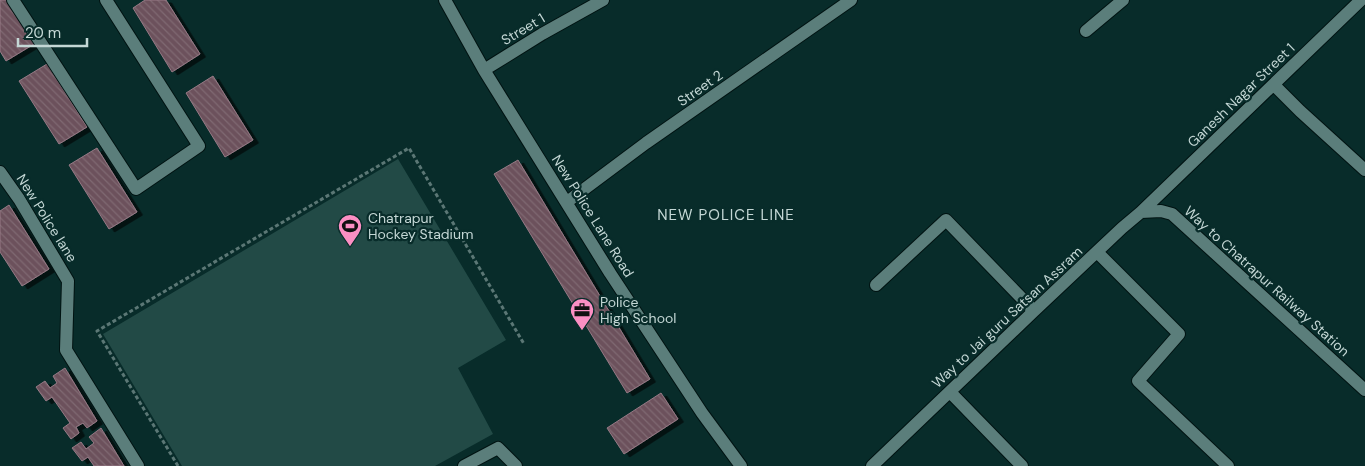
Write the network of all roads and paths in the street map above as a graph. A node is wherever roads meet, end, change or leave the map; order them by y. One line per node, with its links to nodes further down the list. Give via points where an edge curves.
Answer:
1 (13, 0): 2 (street, via 136,189 199,146)
2 (106, 0)
3 (445, 0): 9 (street, New Police Lane Road)
4 (603, 0): 9 (street, Street 1)
5 (851, 0): 13 (street, Street 2)
6 (1123, 0): 8 (street)
7 (1361, 0): 10 (street, Ganesh Nagar Street 1)
8 (1086, 31)
9 (484, 70): 13 (street, New Police Lane Road)
10 (1274, 86): 11 (street); 14 (street, Ganesh Nagar Street 1)
11 (1365, 170)
12 (0, 172): 21 (street, New Police lane, via 68,281 66,350)
13 (567, 202): 25 (street, New Police Lane Road, via 702,413)
14 (1141, 212): 15 (street, Way to Jai guru Satsan Assram); 19 (street, Way to Chatrapur Railway Station, via 1172,214)
15 (1097, 252): 17 (street, Way to Jai guru Satsan Assram); 28 (street, via 1180,334 1138,381)
16 (876, 285): 17 (street, via 946,220)
17 (1034, 311): 20 (street, Way to Jai guru Satsan Assram)
18 (524, 344): 22 (path, via 409,148 97,331)
19 (1365, 390)
20 (950, 392): 26 (street, Way to Jai guru Satsan Assram); 27 (street)
21 (138, 466)
22 (178, 466)
23 (464, 466): 24 (street, via 498,448)
24 (516, 466)
25 (741, 466)
26 (872, 466)
27 (1022, 466)
28 (1228, 466)

